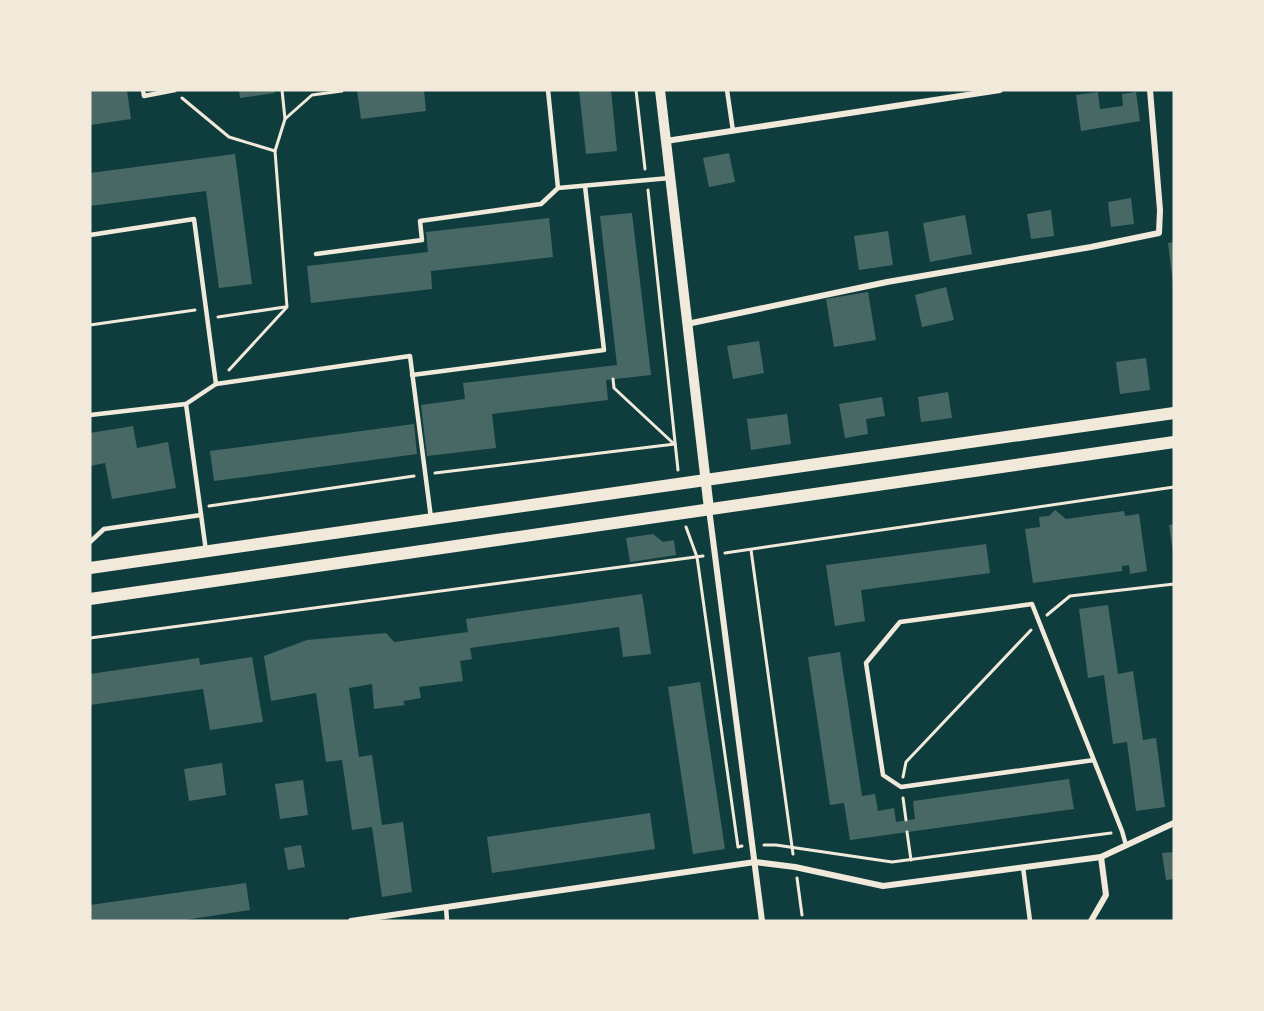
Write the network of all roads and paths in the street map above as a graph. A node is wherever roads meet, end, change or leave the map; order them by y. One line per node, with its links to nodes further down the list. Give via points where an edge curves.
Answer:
1 (143, 90): 8 (lane, via 144,96)
2 (282, 90): 10 (path)
3 (549, 90): 16 (lane)
4 (660, 90): 12 (street)
5 (727, 90): 11 (lane)
6 (1000, 90): 11 (street)
7 (1150, 90): 22 (street, via 1159,233 886,282)
8 (174, 91): 13 (path, via 229,136)
9 (342, 91): 10 (path, via 312,95)
10 (285, 118): 13 (path)
11 (733, 131): 12 (street)
12 (666, 141): 14 (street)
13 (275, 151): 19 (path)
14 (670, 178): 15 (lane); 22 (street)
15 (585, 186): 16 (lane); 24 (lane, via 604,350)
16 (558, 188): 18 (lane, via 541,204 420,221 422,240)
17 (90, 235): 20 (lane, via 194,219)
18 (316, 254)
19 (287, 307): 21 (path); 26 (path)
20 (206, 309): 21 (lane); 23 (path)
21 (207, 318): 26 (lane)
22 (687, 324): 32 (street)
23 (90, 325)
24 (412, 375): 26 (lane, via 410,356); 31 (lane)
25 (613, 379): 31 (path, via 614,388 675,444)
26 (216, 384): 27 (lane)
27 (186, 404): 29 (lane); 34 (lane)
28 (1174, 413): 32 (main road)
29 (90, 415)
30 (1174, 442): 35 (main road)
31 (426, 474): 34 (path); 37 (lane)
32 (705, 480): 35 (street); 37 (main road)
33 (1174, 487): 39 (path)
34 (200, 507): 36 (lane)
35 (709, 509): 41 (street); 44 (main road)
36 (201, 515): 38 (lane, via 104,529); 40 (lane)
37 (431, 518): 40 (main road)
38 (90, 542)
39 (751, 550): 41 (path); 56 (path)
40 (206, 551): 42 (main road)
41 (714, 555): 46 (path); 54 (street)
42 (90, 568)
43 (1174, 584): 45 (path, via 1070,596)
44 (90, 599)
45 (1039, 622): 47 (lane); 48 (path, via 906,762); 48 (lane, via 1032,604 900,621 866,663 883,776)
46 (90, 638)
47 (1094, 760): 48 (lane); 51 (lane)
48 (901, 787): 49 (path)
49 (906, 820)
50 (1174, 823): 53 (street)
51 (1122, 831): 53 (lane); 58 (path)
52 (907, 832): 58 (path)
53 (1126, 845): 57 (street)
54 (753, 846): 55 (path); 56 (path); 59 (street)
55 (738, 847)
56 (792, 847): 58 (path, via 892,862); 60 (path)
57 (1101, 856): 61 (street); 68 (street, via 1106,895)
58 (911, 860)
59 (755, 862): 60 (street); 62 (street); 66 (street)
60 (795, 867): 61 (street, via 883,886); 63 (path)
61 (1023, 867): 67 (lane)
62 (446, 907): 64 (street); 65 (lane)
63 (802, 915)
64 (351, 921)
65 (447, 921)
66 (762, 921)
67 (1030, 921)
68 (1091, 921)

